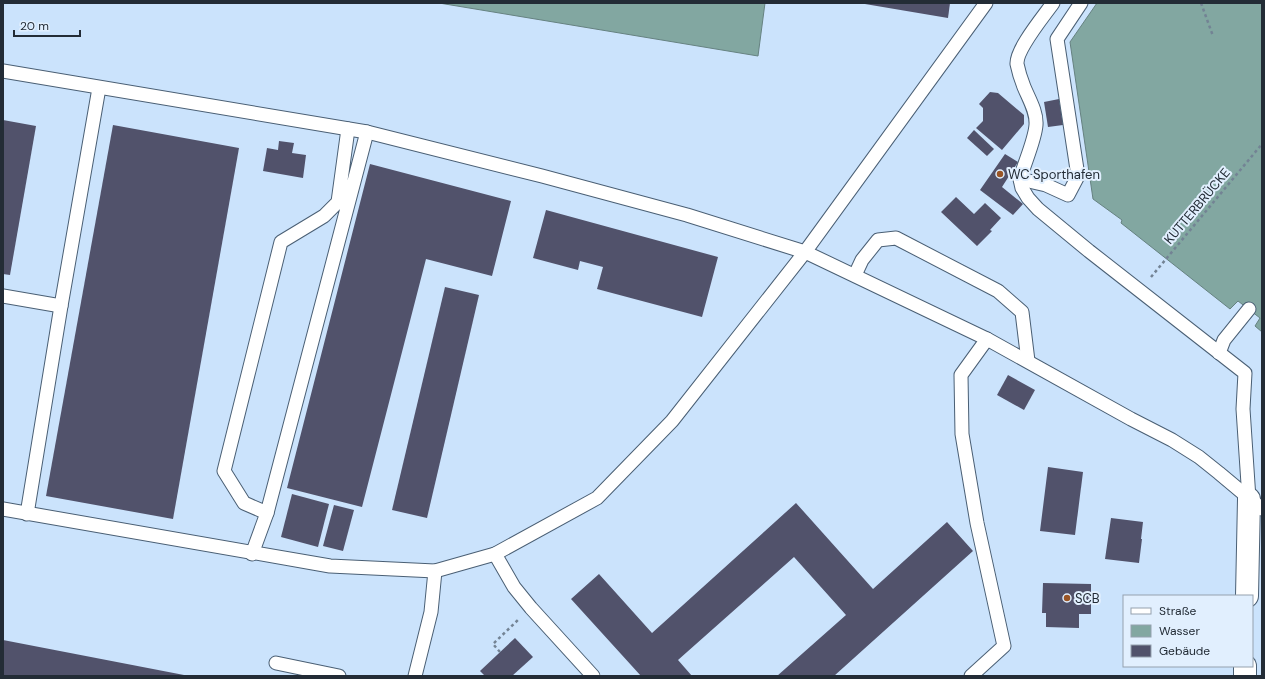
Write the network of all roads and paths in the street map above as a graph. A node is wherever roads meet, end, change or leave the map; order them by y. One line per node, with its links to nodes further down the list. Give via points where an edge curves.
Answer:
1 (986, 3): 12 (lane)
2 (1053, 3): 11 (lane, via 1023,46 1017,64 1035,114 1036,126)
3 (1081, 3): 11 (lane, via 1057,39 1078,176 1068,195 1046,185)
4 (1201, 3): 5 (path)
5 (1213, 36)
6 (3, 71): 7 (lane)
7 (99, 88): 8 (lane); 16 (lane)
8 (348, 129): 9 (lane); 23 (lane, via 338,202 324,216 281,242 224,471 244,503)
9 (366, 132): 12 (lane, via 679,213); 23 (lane)
10 (1262, 144): 14 (path, KUTTERBRÜCKE)
11 (1020, 179): 19 (lane, via 1028,198 1038,209)
12 (806, 252): 13 (lane); 26 (lane, via 672,421 597,498)
13 (855, 275): 18 (lane); 20 (lane, via 862,260 878,240 896,238 998,291 1022,312)
14 (1148, 280)
15 (3, 296): 16 (lane)
16 (60, 306): 24 (lane)
17 (1249, 309): 19 (lane, via 1224,340)
18 (987, 339): 20 (lane); 35 (lane, via 961,375 962,434 977,523 1004,646)
19 (1219, 353): 21 (lane, via 1245,373 1243,409)
20 (1028, 361): 21 (lane, via 1172,440 1204,461)
21 (1255, 504): 28 (street)
22 (3, 509): 24 (lane)
23 (267, 513): 25 (lane)
24 (27, 514): 25 (lane)
25 (252, 554): 27 (lane, via 330,566)
26 (495, 554): 27 (lane); 29 (lane, via 514,587)
27 (435, 571): 33 (lane, via 432,612)
28 (1247, 595)
29 (531, 608): 30 (path, via 493,644); 34 (lane)
30 (500, 652)
31 (276, 663): 32 (lane)
32 (339, 676)
33 (415, 676)
34 (593, 676)
35 (971, 676)

